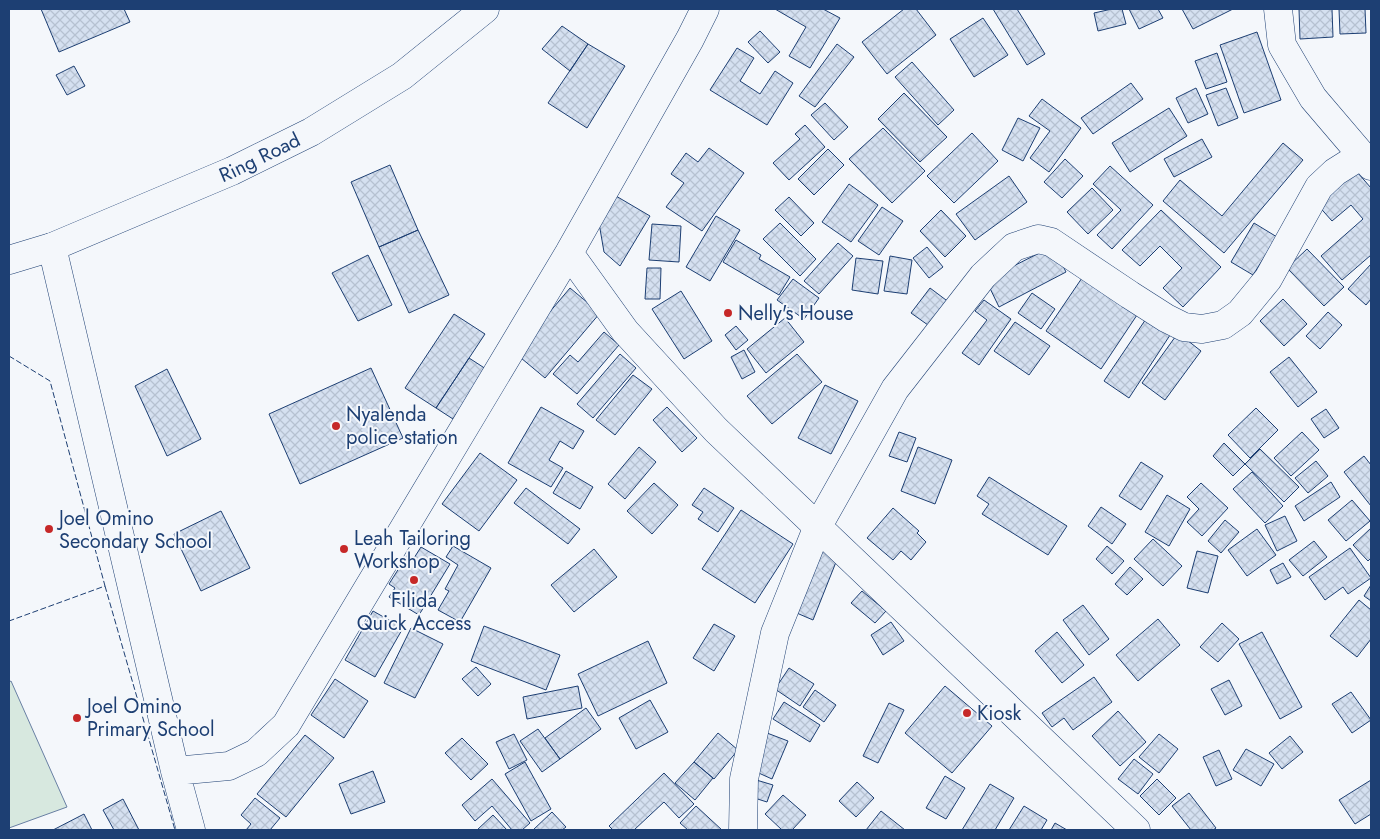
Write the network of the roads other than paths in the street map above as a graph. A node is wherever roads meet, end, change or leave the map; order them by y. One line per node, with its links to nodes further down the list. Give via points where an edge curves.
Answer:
1 (485, 9): 5 (street, Ring Road, via 402,76 311,132 232,171)
2 (704, 9): 6 (street)
3 (1278, 9): 4 (street, via 1282,45 1312,98)
4 (1366, 160): 8 (street, via 1335,172 1319,187 1268,279 1240,313 1222,325 1202,329 1184,327 1137,300 1051,242 1038,239 1014,247 983,276 895,389)
5 (52, 247): 7 (street, Ring Road); 9 (street)
6 (569, 253): 8 (street, via 625,331 716,430); 9 (street, via 286,726 256,753 229,766)
7 (9, 260)
8 (818, 526): 11 (street, via 775,633 744,779); 12 (street)
9 (175, 771): 10 (street)
10 (191, 830)
11 (743, 830)
12 (1136, 830)

